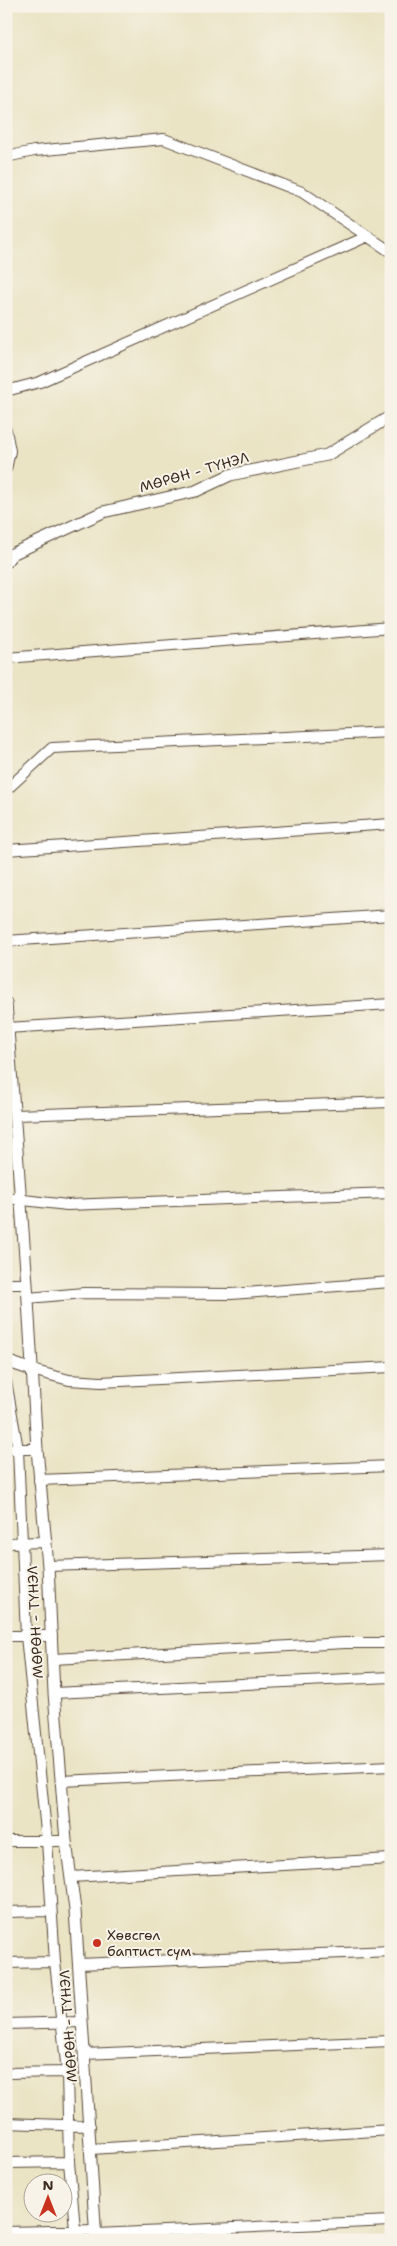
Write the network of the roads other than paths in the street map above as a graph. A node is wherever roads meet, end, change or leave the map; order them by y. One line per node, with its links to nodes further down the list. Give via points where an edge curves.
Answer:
1 (6, 157): 2 (street, via 34,151 164,139 302,192)
2 (366, 237): 3 (street); 4 (street, via 40,382)
3 (391, 252)
4 (6, 391)
5 (391, 416): 8 (street, МӨРӨН - ТҮНЭЛ, via 327,455 230,476 196,491 103,512 12,554)
6 (6, 430): 7 (street, via 10,450)
7 (6, 469)
8 (6, 562)
9 (391, 628): 10 (street)
10 (6, 658)
11 (391, 732): 12 (street, via 52,748)
12 (6, 790)
13 (391, 824): 14 (street)
14 (6, 850)
15 (391, 915): 16 (street)
16 (6, 941)
17 (6, 1004): 19 (street, МӨРӨН - ТҮНЭЛ)
18 (391, 1004): 20 (street)
19 (7, 1011): 20 (street, МӨРӨН - ТҮНЭЛ)
20 (8, 1028): 21 (street, МӨРӨН - ТҮНЭЛ)
21 (10, 1095): 23 (street, МӨРӨН - ТҮНЭЛ)
22 (391, 1102): 23 (street)
23 (15, 1115): 26 (street, МӨРӨН - ТҮНЭЛ)
24 (391, 1193): 26 (street, via 67,1205)
25 (6, 1198): 26 (street)
26 (20, 1200): 29 (street, МӨРӨН - ТҮНЭЛ)
27 (391, 1282): 30 (street, via 231,1294 84,1293)
28 (6, 1284): 29 (street)
29 (27, 1284): 30 (street, МӨРӨН - ТҮНЭЛ)
30 (28, 1298): 33 (street, МӨРӨН - ТҮНЭЛ)
31 (6, 1361): 33 (street)
32 (391, 1367): 33 (street, via 101,1382 69,1380)
33 (32, 1370): 37 (street, МӨРӨН - ТҮНЭЛ)
34 (6, 1381): 36 (street)
35 (6, 1449): 36 (street)
36 (18, 1449): 37 (street); 40 (street)
37 (37, 1449): 39 (street, МӨРӨН - ТҮНЭЛ)
38 (391, 1466): 39 (street)
39 (39, 1480): 41 (street, МӨРӨН - ТҮНЭЛ)
40 (22, 1542): 41 (street); 42 (street); 46 (street)
41 (46, 1542): 44 (street, МӨРӨН - ТҮНЭЛ)
42 (6, 1543)
43 (391, 1555): 44 (street)
44 (48, 1566): 47 (street, МӨРӨН - ТҮНЭЛ)
45 (6, 1636): 46 (street)
46 (26, 1636): 47 (street); 55 (street)
47 (52, 1636): 49 (street, МӨРӨН - ТҮНЭЛ)
48 (391, 1643): 49 (street)
49 (52, 1659): 51 (street, МӨРӨН - ТҮНЭЛ)
50 (391, 1678): 51 (street)
51 (54, 1693): 53 (street, МӨРӨН - ТҮНЭЛ)
52 (391, 1766): 53 (street)
53 (61, 1781): 56 (street, МӨРӨН - ТҮНЭЛ)
54 (6, 1841): 55 (street)
55 (47, 1841): 56 (street); 59 (street)
56 (66, 1841): 58 (street, МӨРӨН - ТҮНЭЛ)
57 (391, 1859): 58 (street)
58 (71, 1877): 64 (street, МӨРӨН - ТҮНЭЛ)
59 (50, 1911): 60 (street); 63 (street)
60 (6, 1912)
61 (391, 1951): 64 (street)
62 (6, 1962): 63 (street)
63 (55, 1962): 67 (street)
64 (78, 1964): 65 (street, МӨРӨН - ТҮНЭЛ)
65 (82, 2022): 67 (street); 69 (street, МӨРӨН - ТҮНЭЛ)
66 (6, 2024): 67 (street)
67 (63, 2024): 70 (street)
68 (391, 2041): 69 (street)
69 (84, 2054): 74 (street, МӨРӨН - ТҮНЭЛ)
70 (67, 2072): 71 (street); 73 (street)
71 (6, 2073)
72 (6, 2123): 73 (street)
73 (69, 2125): 74 (street); 77 (street)
74 (90, 2126): 76 (street, МӨРӨН - ТҮНЭЛ)
75 (391, 2130): 76 (street)
76 (91, 2149): 81 (street, МӨРӨН - ТҮНЭЛ)
77 (69, 2162): 78 (street); 82 (street)
78 (6, 2164)
79 (391, 2220): 81 (street)
80 (6, 2232): 82 (street)
81 (96, 2234): 82 (street)
82 (76, 2235)

